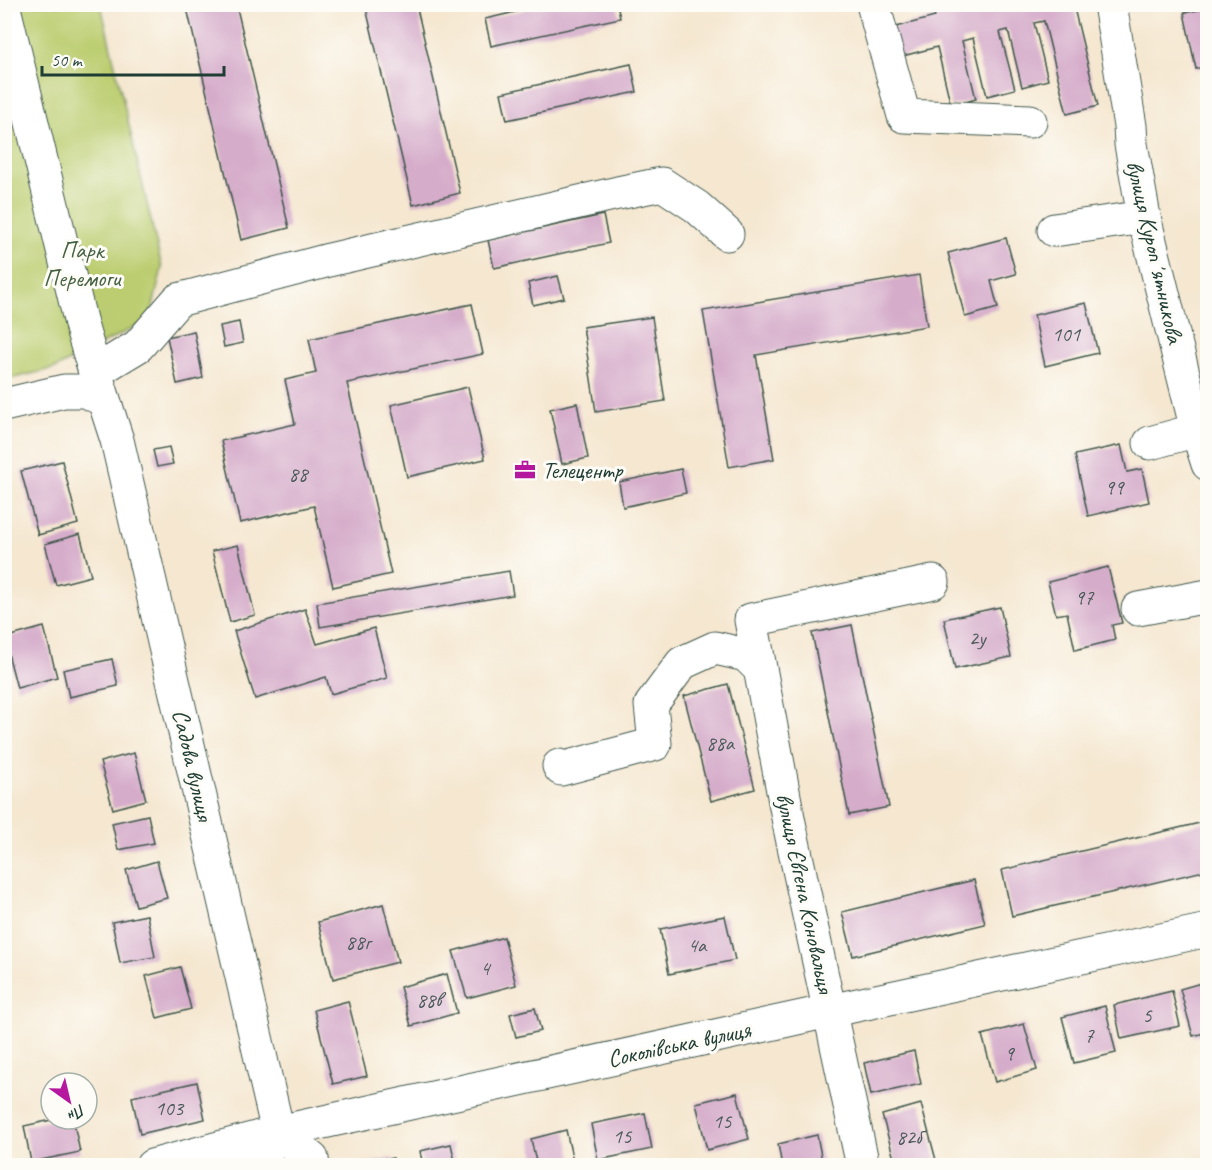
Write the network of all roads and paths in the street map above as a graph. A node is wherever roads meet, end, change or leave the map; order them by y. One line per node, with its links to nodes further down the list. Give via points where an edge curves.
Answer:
1 (873, 4): 4 (street, via 904,116)
2 (1110, 4): 5 (street, вулиця Куропʼятникова)
3 (4, 8): 8 (street, Садова вулиця)
4 (1030, 121)
5 (1144, 217): 6 (street); 10 (street, вулиця Куропʼятникова)
6 (1054, 230)
7 (727, 234): 8 (street, via 697,207 662,184 329,260 178,300)
8 (99, 386): 9 (street); 20 (street, Садова вулиця, via 117,440)
9 (4, 405)
10 (1197, 430): 11 (street); 12 (street, вулиця Куропʼятникова)
11 (1150, 443)
12 (1208, 464)
13 (933, 582): 16 (street, вулиця Євгена Коновальця, via 751,620)
14 (1208, 596): 15 (street)
15 (1138, 609)
16 (759, 668): 17 (street, via 746,655 715,648 682,663 651,705 655,744 561,769); 19 (street, вулиця Євгена Коновальця)
17 (559, 766)
18 (1208, 930): 19 (street, Соколівська вулиця)
19 (829, 1011): 20 (street, Соколівська вулиця); 24 (street, вулиця Євгена Коновальця)
20 (278, 1132): 21 (street, Соколівська вулиця); 22 (street); 23 (street, via 312,1158)
21 (152, 1166)
22 (257, 1166)
23 (313, 1166)
24 (862, 1166)

